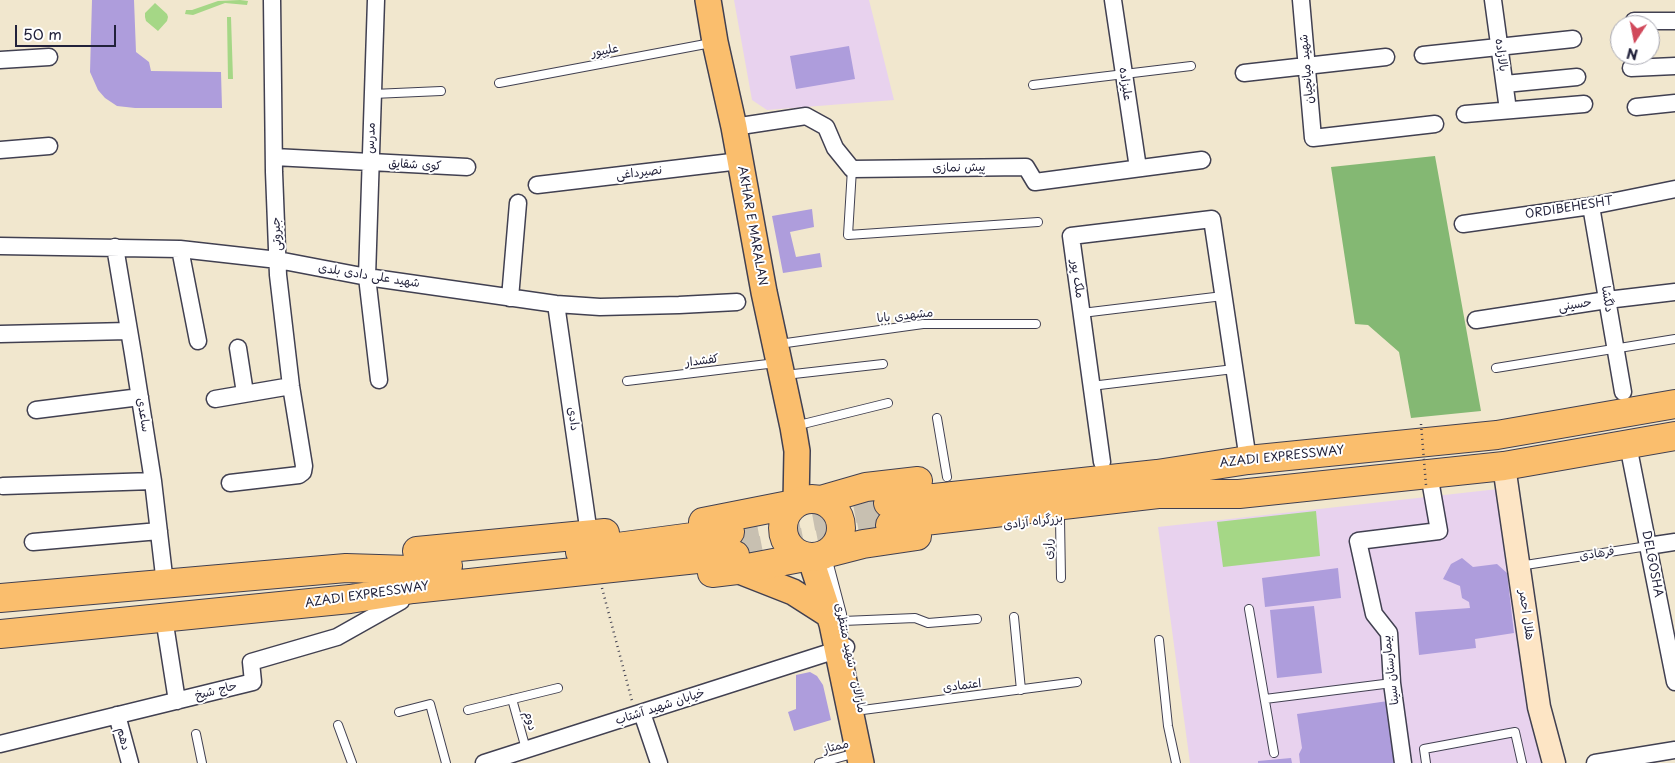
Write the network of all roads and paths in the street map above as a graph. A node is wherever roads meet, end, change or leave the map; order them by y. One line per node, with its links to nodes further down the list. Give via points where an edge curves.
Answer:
1 (272, 0): 37 (street, جبروتی)
2 (376, 0): 27 (street, مدرس)
3 (708, 0): 10 (main road, AKHAR E MARALAN)
4 (1113, 0): 21 (street, علیزاده)
5 (1301, 0): 16 (street, شهید میانچیان)
6 (1493, 0): 11 (street, بالازاده)
7 (1660, 21): 8 (street)
8 (1675, 21)
9 (1573, 39): 11 (street)
10 (716, 42): 23 (lane, علیپور); 34 (main road, AKHAR E MARALAN)
11 (1499, 46): 12 (street); 24 (street, بالازاده)
12 (1423, 55)
13 (1386, 56): 16 (street)
14 (49, 57): 15 (street)
15 (0, 60)
16 (1307, 65): 20 (street); 33 (street, شهید میانچیان, via 1313,138)
17 (1191, 66): 21 (lane)
18 (1675, 66): 19 (street)
19 (1631, 68)
20 (1244, 73)
21 (1124, 74): 25 (lane); 42 (street, علیزاده)
22 (1577, 77): 24 (street)
23 (499, 83)
24 (1505, 84): 31 (street, بالازاده)
25 (1033, 85)
26 (441, 91): 27 (lane)
27 (373, 94): 40 (street, مدرس)
28 (1675, 103): 30 (street)
29 (1584, 104): 31 (street)
30 (1636, 107)
31 (1508, 110): 32 (street)
32 (1465, 114)
33 (1435, 124)
34 (734, 126): 39 (main road, AKHAR E MARALAN); 43 (street, via 806,116 826,127 835,148)
35 (49, 146): 36 (street)
36 (0, 150)
37 (274, 157): 40 (street, کوی شقایق); 53 (street, جبروتی)
38 (1202, 160): 42 (street, پیش نمازی)
39 (740, 161): 44 (street, نصیرداغی); 70 (main road, AKHAR E MARALAN)
40 (370, 162): 41 (street, کوی شقایق); 54 (street, مدرس)
41 (467, 167)
42 (1138, 168): 43 (street, پیش نمازی, via 1035,182 1026,167)
43 (852, 169): 48 (lane, via 848,235)
44 (538, 185)
45 (1675, 189): 47 (street, ORDIBEHESHT)
46 (518, 203): 57 (street)
47 (1591, 206): 49 (street, ORDIBEHESHT); 58 (street, دلگشا)
48 (1038, 222)
49 (1462, 224)
50 (0, 246): 51 (street, شهید علی دادی بلدی)
51 (115, 247): 52 (street, شهید علی دادی بلدی); 64 (street, ساعدی)
52 (180, 249): 53 (street, شهید علی دادی بلدی); 67 (street)
53 (278, 260): 54 (street, شهید علی دادی بلدی); 76 (street, جبروتی)
54 (367, 277): 57 (street, شهید علی دادی بلدی); 74 (street, مدرس)
55 (1675, 292): 58 (street, حسینی)
56 (1224, 296): 61 (lane); 61 (street, ملک پور, via 1212,219 1071,236); 73 (street)
57 (510, 298): 60 (street, شهید علی دادی بلدی)
58 (1607, 300): 62 (street, حسینی); 69 (street, دلگشا)
59 (737, 302): 60 (street, شهید علی دادی بلدی, via 610,306)
60 (556, 304): 104 (street, دادی)
61 (1082, 314): 77 (street, ملک پور)
62 (1476, 320)
63 (1036, 324): 70 (lane, مشهدی بابا, via 923,324)
64 (128, 331): 65 (street); 80 (street, ساعدی)
65 (0, 334)
66 (1675, 338): 69 (lane)
67 (198, 341)
68 (238, 348): 79 (street)
69 (1615, 348): 72 (lane); 78 (street, دلگشا)
70 (780, 361): 71 (lane); 75 (lane, کفشدار); 87 (main road, AKHAR E MARALAN)
71 (883, 364)
72 (1496, 368)
73 (1234, 369): 77 (lane); 90 (street)
74 (378, 380)
75 (627, 381)
76 (291, 386): 79 (street); 96 (street, جبروتی, via 303,472)
77 (1092, 386): 91 (street, ملک پور)
78 (1623, 392)
79 (245, 393): 81 (street)
80 (140, 397): 84 (street); 95 (street, ساعدی)
81 (215, 398)
82 (888, 403): 87 (lane)
83 (1675, 404): 90 (highway, AZADI EXPRESSWAY, via 1497,435)
84 (36, 410)
85 (937, 418): 93 (lane)
86 (1421, 424): 94 (path, bridge)
87 (793, 427): 100 (main road, AKHAR E MARALAN)
88 (1675, 436): 89 (highway, AZADI EXPRESSWAY)
89 (1628, 445): 92 (highway, AZADI EXPRESSWAY); 108 (street, DELGOSHA)
90 (1248, 460): 91 (highway, via 1166,456); 99 (highway, AZADI EXPRESSWAY, via 889,514 1158,494)
91 (1102, 462): 93 (highway)
92 (1504, 466): 94 (highway, AZADI EXPRESSWAY); 112 (street, هلال احمر)
93 (947, 477): 98 (highway)
94 (1427, 479): 99 (highway, AZADI EXPRESSWAY); 129 (street, بیمارستان سینا, via 1439,531 1358,541 1374,614 1389,633)
95 (153, 481): 97 (street); 103 (street, ساعدی)
96 (230, 483)
97 (3, 486)
98 (850, 492): 100 (highway); 107 (highway, via 846,520 851,533)
99 (1239, 494): 102 (highway, بزرگراه آزادی, via 1166,508)
100 (807, 501): 101 (highway); 110 (highway, via 784,517 783,534 791,548); 110 (highway, via 835,509 842,524 834,548)
101 (757, 511): 104 (highway, via 708,521); 111 (highway, via 770,522 774,532 774,549)
102 (1060, 519): 107 (highway, بزرگراه آزادی); 114 (lane, رازی)
103 (159, 531): 105 (street); 115 (street, ساعدی)
104 (589, 534): 113 (highway, via 407,552)
105 (33, 542)
106 (1675, 542): 108 (street, فرهادی)
107 (863, 544): 110 (highway, بزرگراه آزادی)
108 (1648, 546): 112 (lane, فرهادی); 128 (street, DELGOSHA)
109 (734, 552): 111 (highway, بزرگراه آزادی); 113 (highway, AZADI EXPRESSWAY, via 622,548 412,570); 116 (highway); 118 (highway, AZADI EXPRESSWAY, via 413,589); 125 (main road, via 793,592)
110 (817, 555): 111 (highway, بزرگراه آزادی); 125 (main road, مارالان - شهید منتظری)
111 (766, 563)
112 (1519, 566): 159 (street, هلال احمر, via 1539,707)
113 (346, 568): 115 (highway, AZADI EXPRESSWAY)
114 (1061, 578)
115 (165, 584): 117 (highway, AZADI EXPRESSWAY)
116 (601, 586): 119 (highway); 138 (path)
117 (0, 598)
118 (350, 600): 119 (highway); 122 (highway, AZADI EXPRESSWAY)
119 (401, 601): 134 (street, حاج شیخ, via 337,637 251,662 253,682)
120 (1249, 608): 133 (lane)
121 (1014, 617): 131 (lane)
122 (164, 618): 124 (highway, AZADI EXPRESSWAY); 134 (street)
123 (977, 619): 125 (lane, via 928,623 915,618)
124 (0, 634)
125 (842, 634): 136 (main road, مارالان - شهید منتظری); 138 (street, خیابان شهید آشتاب)
126 (1159, 640): 155 (lane, via 1168,726)
127 (1077, 682): 131 (lane, اعتمادی)
128 (1675, 682)
129 (1392, 683): 133 (lane); 156 (street, بیمارستان سینا)
130 (558, 688): 132 (lane)
131 (1021, 690): 136 (lane, اعتمادی)
132 (512, 699): 135 (lane); 143 (lane, دوم)
133 (1265, 699): 145 (lane)
134 (177, 701): 139 (street, حاج شیخ)
135 (468, 710)
136 (859, 710): 146 (main road, مارالان - شهید منتظری)
137 (399, 712): 151 (lane, via 430,704)
138 (639, 714): 143 (street, خیابان شهید آشتاب); 153 (street)
139 (117, 716): 142 (street, حاج شیخ); 148 (street, دهم)
140 (338, 725): 150 (lane)
141 (196, 734): 149 (lane)
142 (0, 744)
143 (526, 750): 152 (street, خیابان شهید آشتاب)
144 (1675, 750): 147 (street)
145 (1274, 753)
146 (859, 758): 154 (lane, ممتاز)
147 (1642, 760): 160 (street)
148 (130, 763)
149 (202, 763)
150 (352, 763)
151 (446, 763)
152 (484, 763)
153 (659, 763)
154 (819, 763)
155 (1176, 763)
156 (1403, 763)
157 (1426, 763): 158 (lane, via 1424,749 1514,732)
158 (1522, 763)
159 (1554, 763)
160 (1595, 763)

